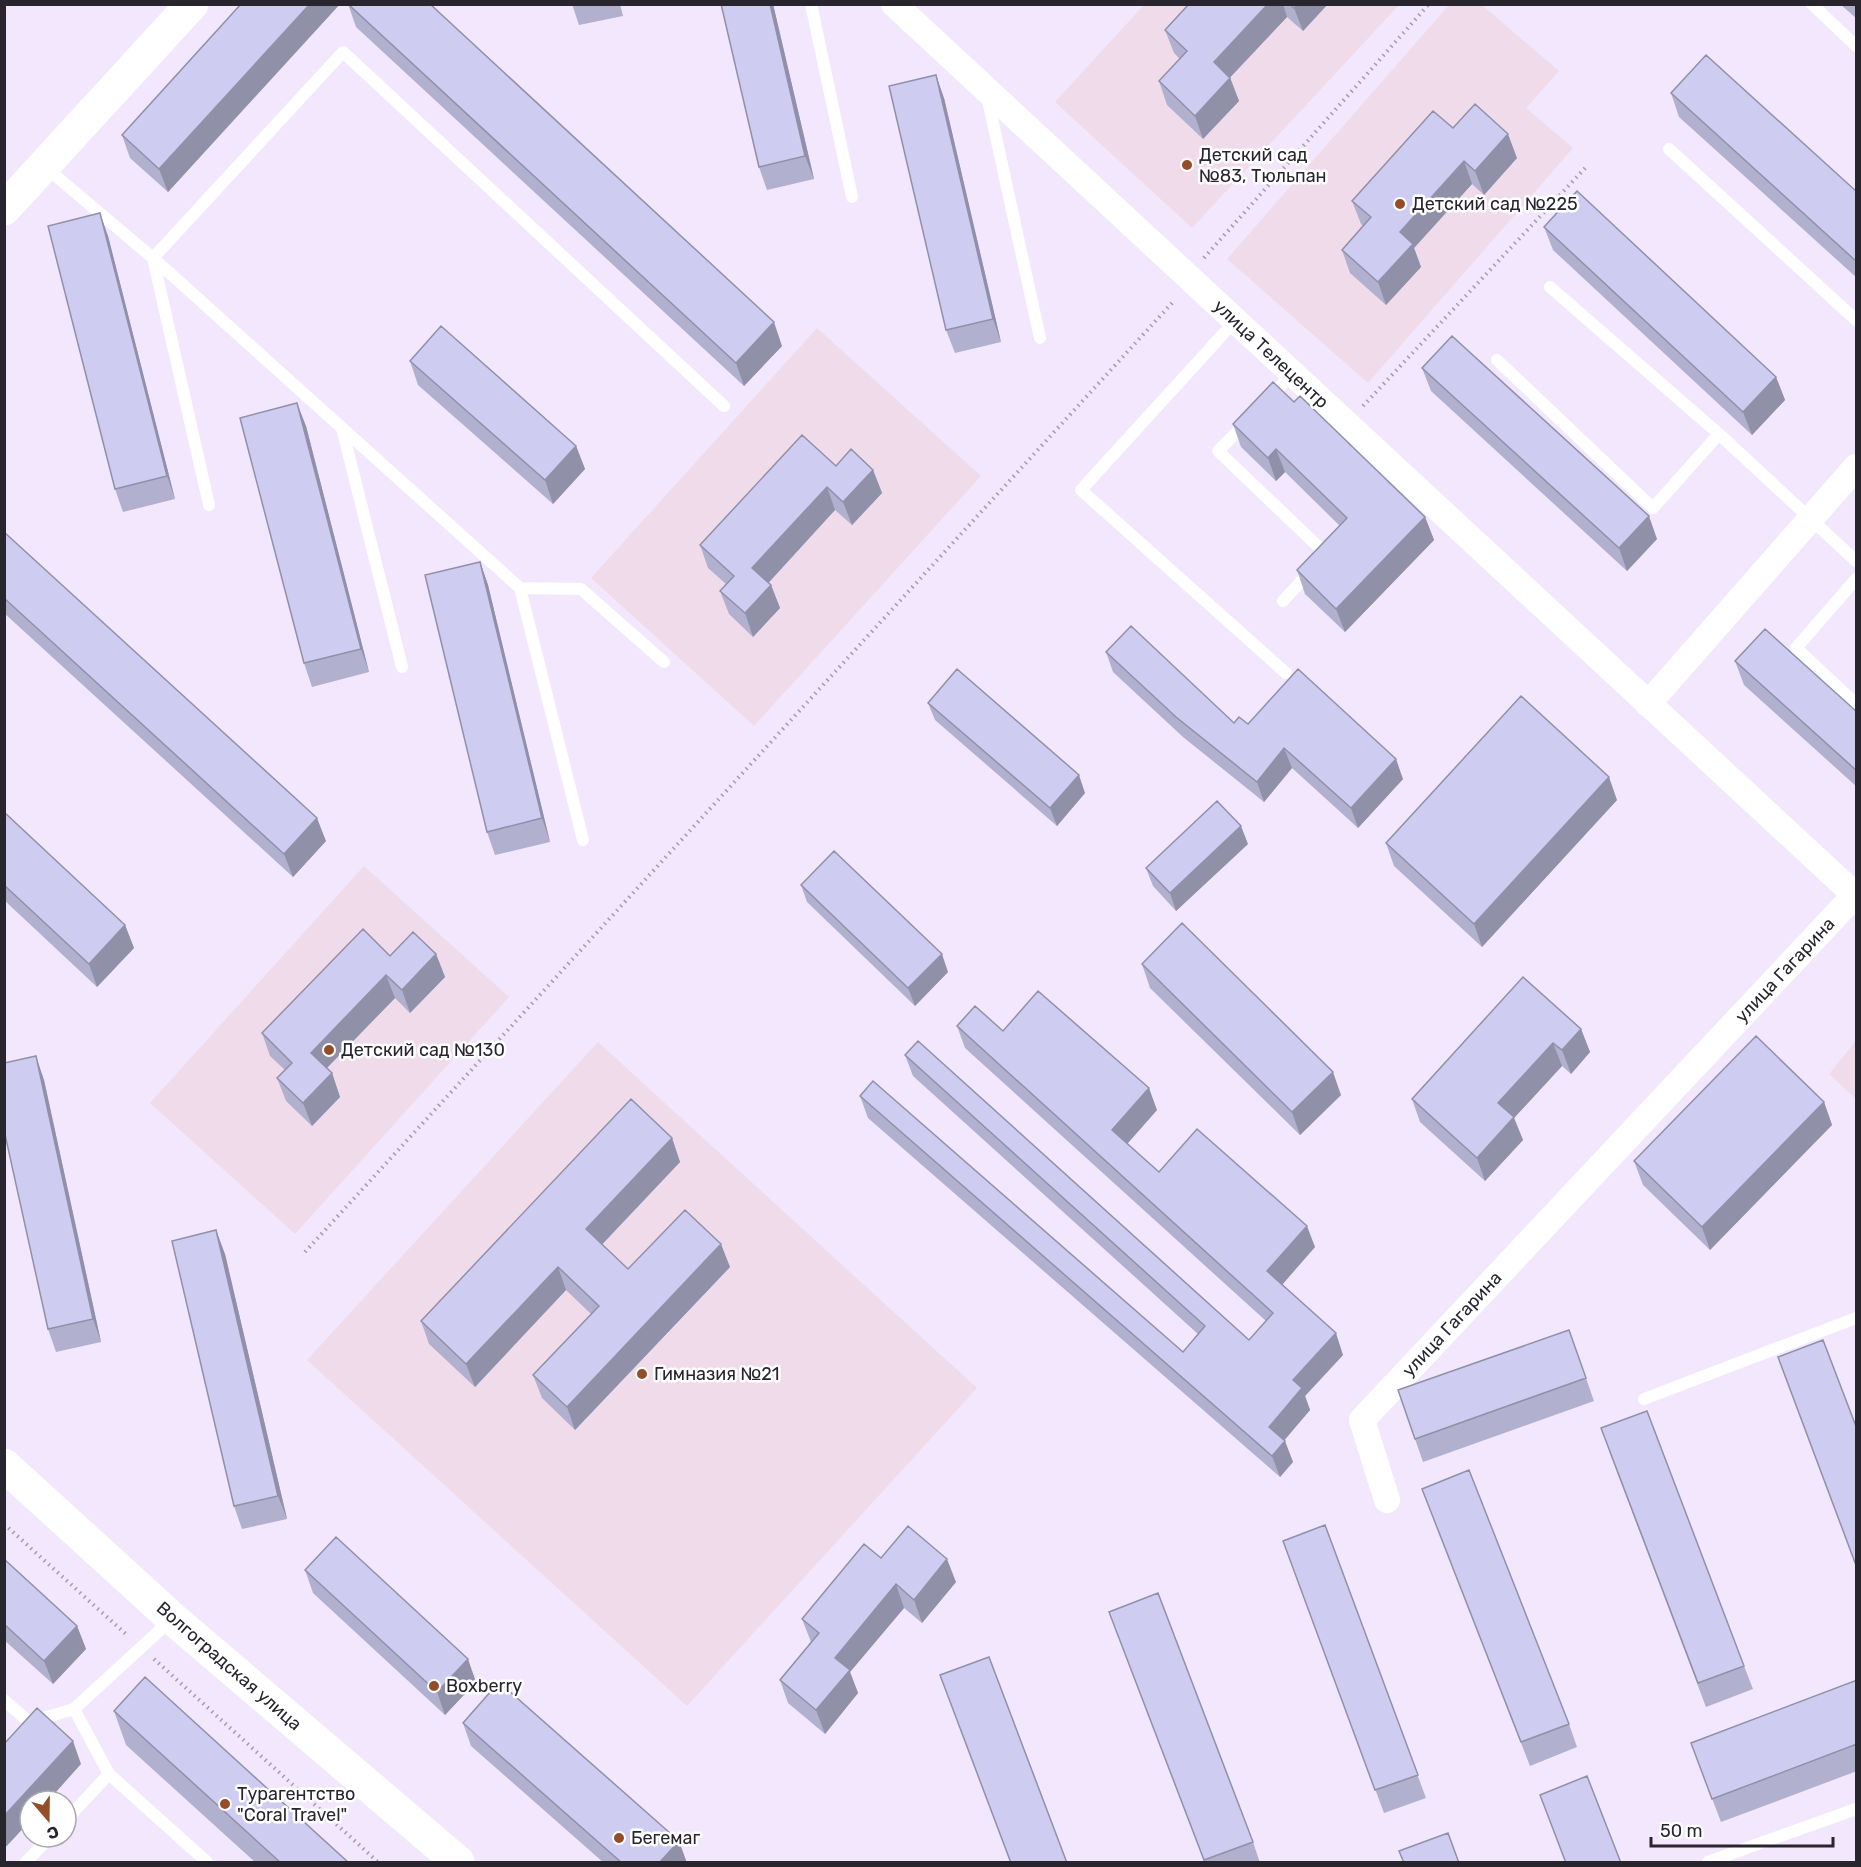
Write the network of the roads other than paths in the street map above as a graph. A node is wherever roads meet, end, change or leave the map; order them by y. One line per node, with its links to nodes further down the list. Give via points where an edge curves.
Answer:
1 (192, 4): 8 (main road)
2 (811, 4): 9 (lane)
3 (894, 4): 6 (street, улица Телецентр)
4 (1812, 4): 5 (lane)
5 (1857, 46)
6 (986, 90): 14 (street, улица Телецентр); 15 (lane)
7 (1669, 149): 13 (lane)
8 (44, 166): 10 (main road); 11 (lane)
9 (852, 197)
10 (4, 209)
11 (153, 258): 18 (lane, via 343,52); 19 (lane); 22 (lane)
12 (1550, 287): 20 (lane)
13 (1857, 320)
14 (1234, 321): 17 (street, улица Телецентр); 30 (lane, via 1081,490)
15 (1040, 338)
16 (1497, 360): 20 (lane, via 1653,508)
17 (1292, 374): 27 (lane, via 1218,451 1326,554); 31 (street, улица Телецентр)
18 (724, 406)
19 (342, 428): 26 (lane); 29 (lane)
20 (1719, 434): 23 (lane)
21 (1857, 467): 23 (street)
22 (209, 505)
23 (1812, 518): 24 (lane); 31 (street)
24 (1857, 561)
25 (1857, 579): 32 (lane, via 1796,648)
26 (520, 588): 28 (lane, via 581,589); 33 (lane)
27 (1283, 601)
28 (664, 662)
29 (402, 667)
30 (1286, 673)
31 (1648, 704): 37 (street, улица Гагарина, via 1855,895 1362,1420)
32 (1857, 704)
33 (583, 840)
34 (1857, 1318): 35 (lane)
35 (1644, 1399)
36 (4, 1465): 38 (main road, Волгоградская улица)
37 (1387, 1500)
38 (173, 1619): 40 (lane); 47 (main road, Волгоградская улица)
39 (4, 1700): 40 (lane, via 25,1727)
40 (74, 1709): 41 (lane)
41 (109, 1774): 42 (lane); 46 (lane)
42 (78, 1807)
43 (1857, 1809): 48 (lane)
44 (39, 1849): 45 (lane)
45 (26, 1863)
46 (207, 1863)
47 (458, 1863)
48 (1708, 1863)

